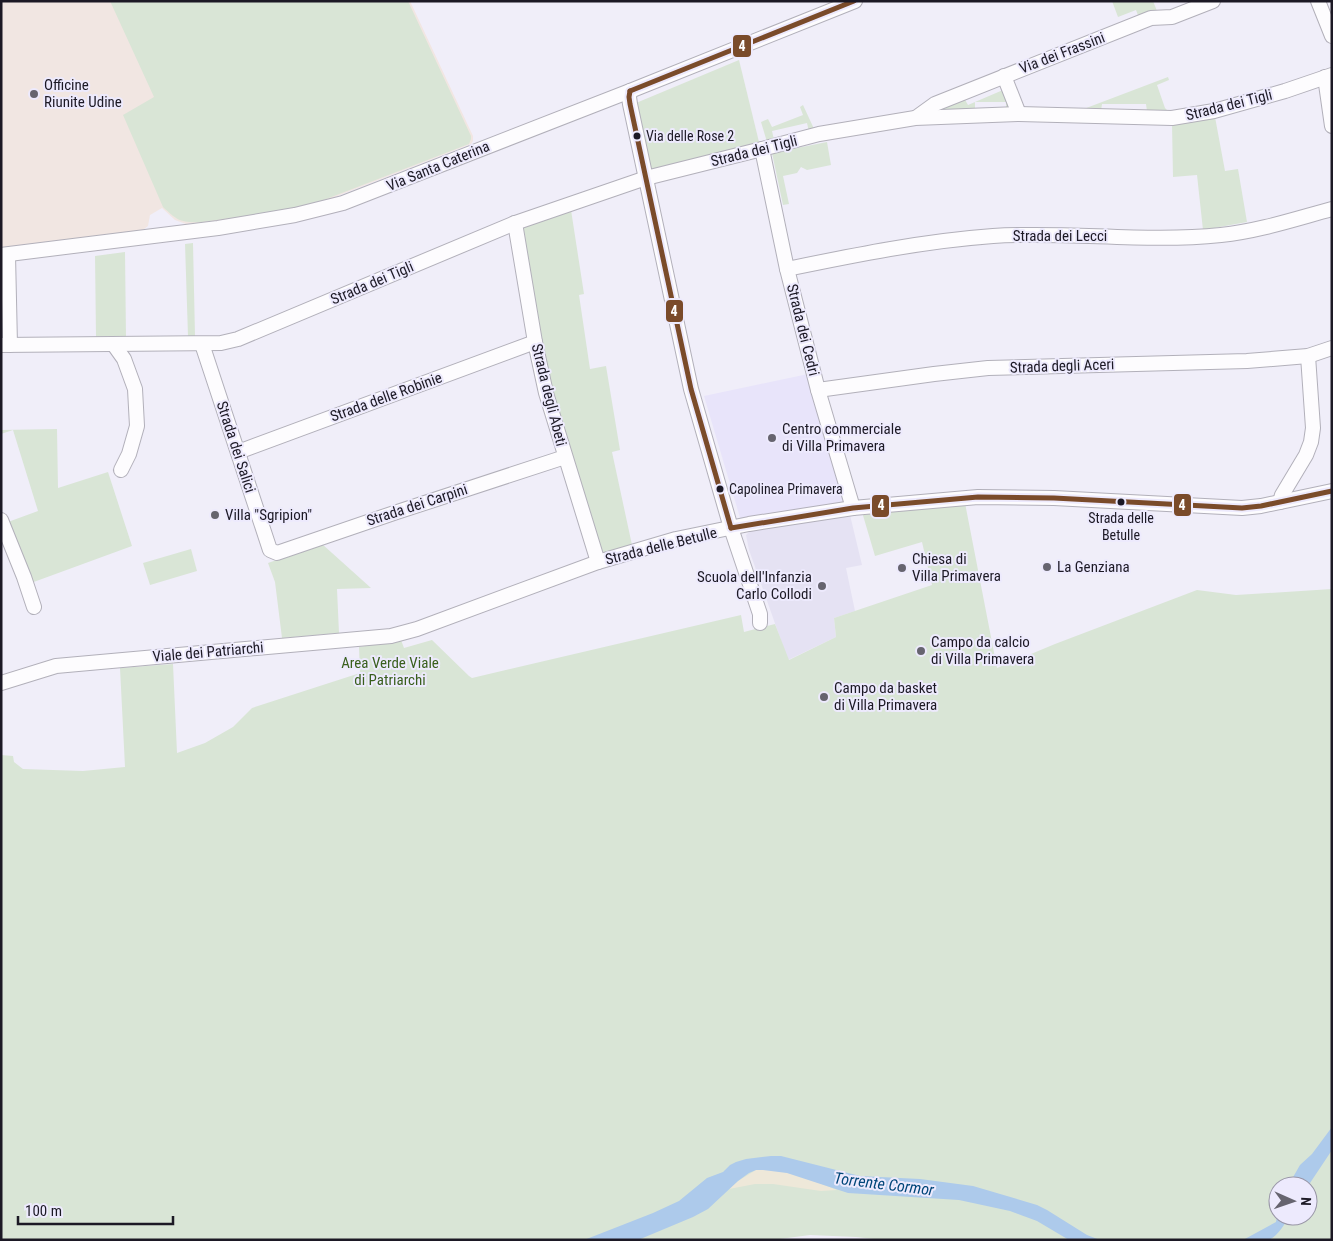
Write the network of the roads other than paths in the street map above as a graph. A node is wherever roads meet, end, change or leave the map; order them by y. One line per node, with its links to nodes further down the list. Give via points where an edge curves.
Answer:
1 (855, 1): 7 (street, Via Santa Caterina)
2 (1212, 1): 5 (street, Via dei Frassini, via 1172,17 1151,18)
3 (1318, 1): 4 (street)
4 (1332, 36)
5 (1004, 76): 8 (street); 9 (street, Via dei Frassini, via 935,104)
6 (1328, 76): 8 (street, Strada dei Tigli, via 1214,111 1172,118); 10 (street)
7 (630, 91): 12 (street); 15 (street, Via Santa Caterina, via 334,205 218,228)
8 (1019, 114): 9 (street, Strada dei Tigli)
9 (915, 118): 11 (street, Strada dei Tigli, via 819,134)
10 (1332, 126)
11 (762, 149): 12 (street, Strada dei Tigli); 16 (street, Strada dei Cedri)
12 (646, 178): 14 (street, Strada dei Tigli); 31 (street, via 691,389)
13 (1332, 209): 16 (street, Strada dei Lecci, via 1222,235 1182,238 994,236 862,253)
14 (514, 223): 17 (street, Strada degli Abeti); 18 (street, Strada dei Tigli, via 238,339 221,344)
15 (5, 255): 19 (street)
16 (788, 269): 23 (street, Strada dei Cedri)
17 (534, 342): 24 (street, Strada delle Robinie); 25 (street, Strada degli Abeti)
18 (202, 344): 20 (street); 24 (street, Strada dei Salici)
19 (6, 345): 20 (street)
20 (114, 345): 26 (street, via 124,359 135,389 137,426 130,454)
21 (1332, 348): 22 (street, Strada degli Aceri)
22 (1308, 356): 23 (street, Strada degli Aceri, via 1247,361 988,368); 28 (street, via 1312,442)
23 (818, 390): 29 (street, Strada dei Cedri)
24 (238, 452): 32 (street, Strada dei Salici)
25 (565, 457): 32 (street, Strada dei Carpini, via 276,553); 33 (street, Strada degli Abeti)
26 (121, 470)
27 (1332, 491): 28 (street, Strada delle Betulle)
28 (1280, 502): 29 (street, Strada delle Betulle, via 1242,508 978,497)
29 (853, 508): 31 (street, Strada delle Betulle)
30 (1, 520): 34 (street)
31 (731, 528): 33 (street, Strada delle Betulle, via 676,539); 35 (street, via 760,614)
32 (270, 550)
33 (598, 562): 36 (street, Strada delle Betulle)
34 (34, 607)
35 (760, 623)
36 (417, 629): 37 (street, Viale dei Patriarchi, via 391,636 56,666)
37 (1, 683)

